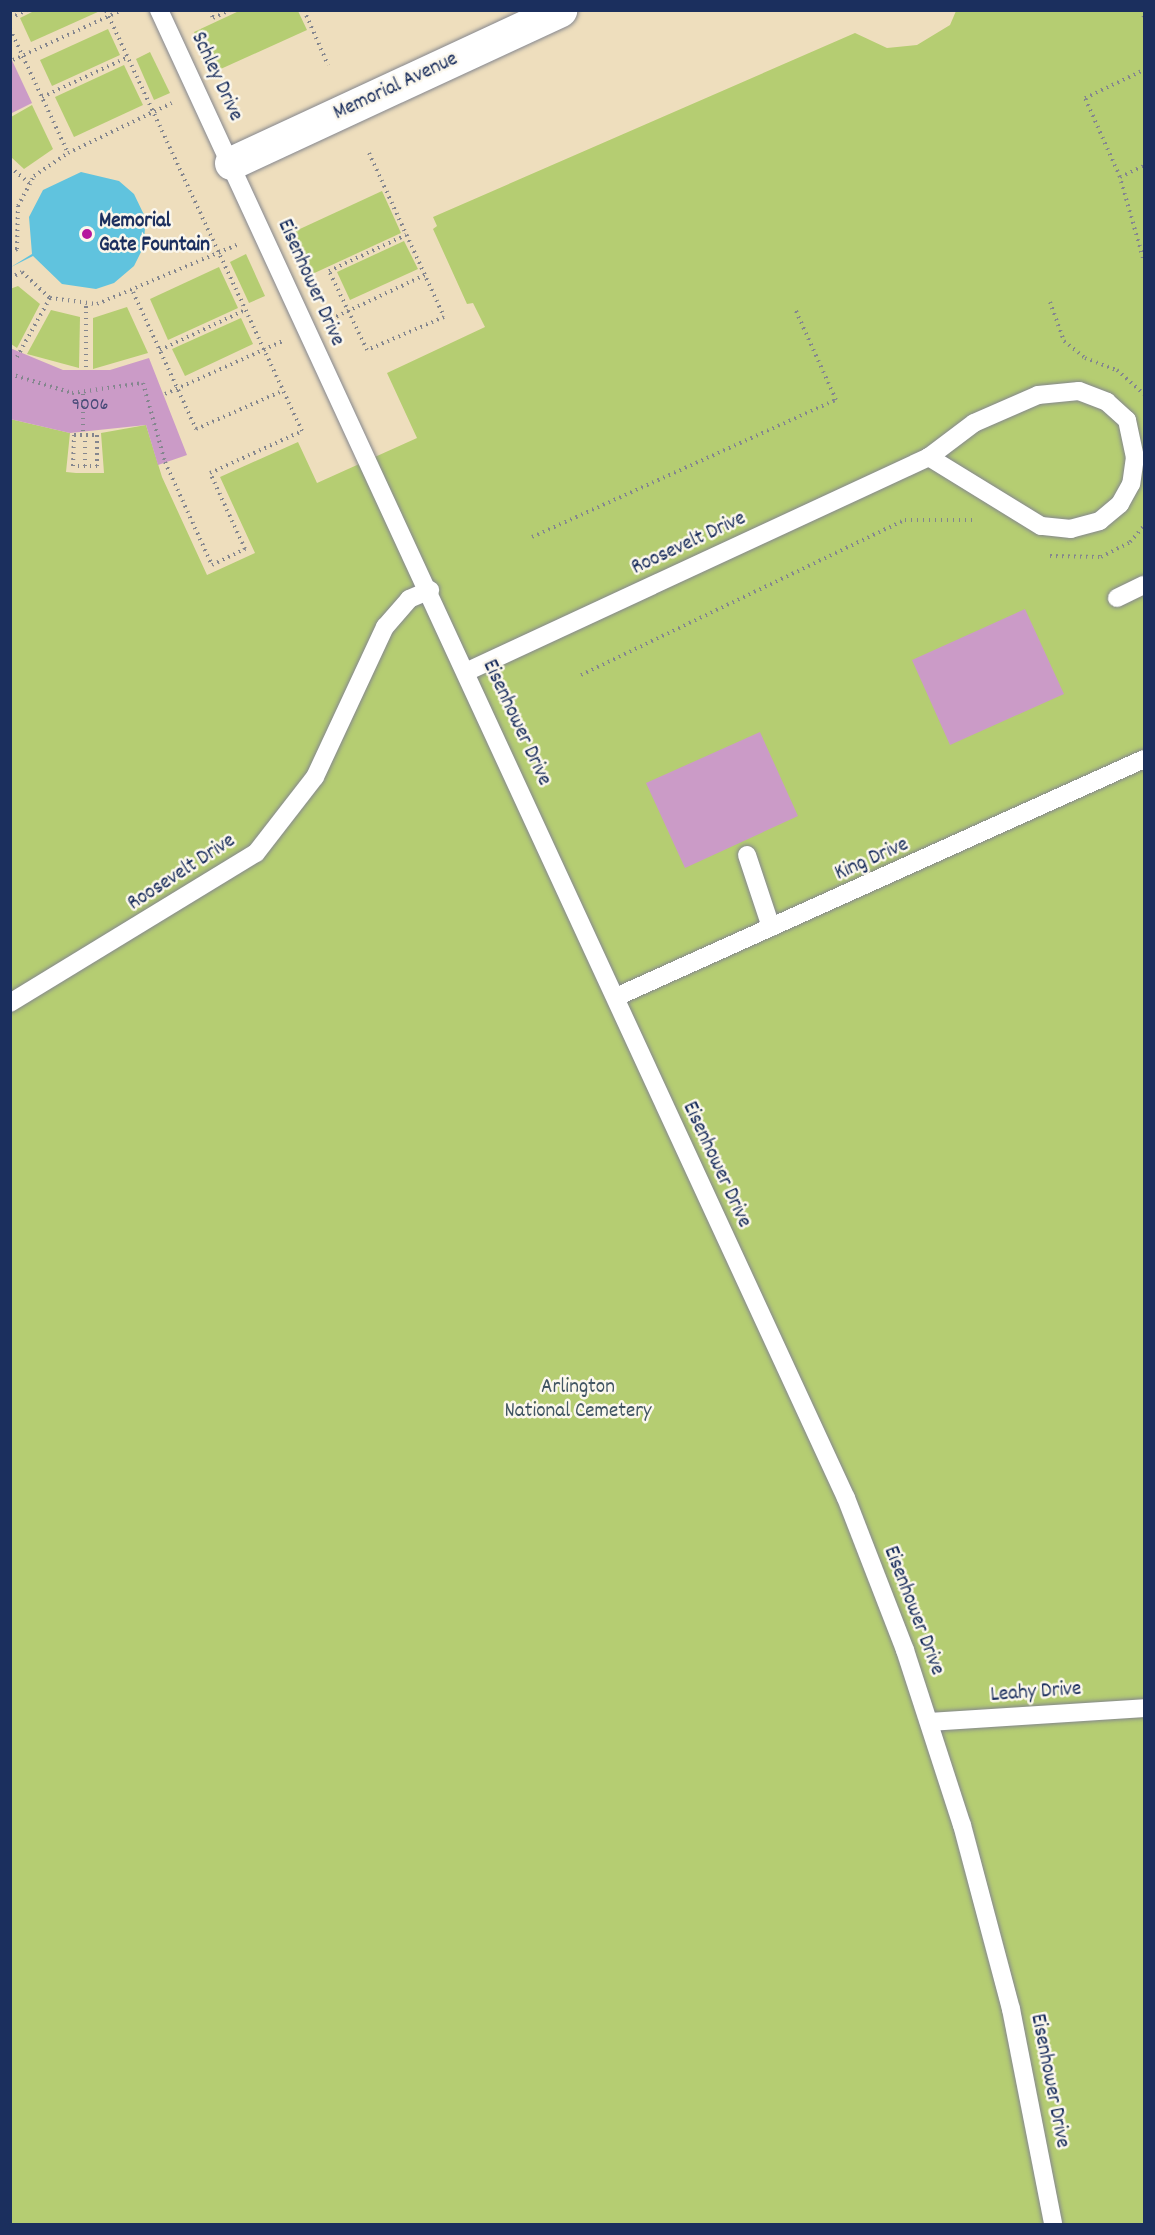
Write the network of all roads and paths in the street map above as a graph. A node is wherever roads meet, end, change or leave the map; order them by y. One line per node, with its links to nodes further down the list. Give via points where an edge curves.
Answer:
1 (27, 10): 11 (path)
2 (106, 10): 10 (path)
3 (122, 10): 10 (path)
4 (159, 10): 24 (lane, Schley Drive)
5 (210, 10): 6 (path, via 213,18)
6 (230, 10)
7 (304, 10): 17 (path)
8 (560, 10): 24 (street, Memorial Avenue)
9 (1142, 10): 12 (path)
10 (109, 17): 14 (path); 15 (path)
11 (10, 18)
12 (1144, 18)
13 (10, 29): 14 (path)
14 (22, 56): 16 (path); 19 (path)
15 (128, 57): 19 (path); 21 (path)
16 (13, 60)
17 (328, 65)
18 (1144, 70): 27 (path, via 1084,98)
19 (42, 97): 22 (path)
20 (172, 103): 21 (path)
21 (154, 112): 22 (path); 33 (path)
22 (68, 153): 28 (path)
23 (369, 153): 30 (path)
24 (231, 163): 62 (lane, Eisenhower Drive)
25 (1144, 166): 27 (path)
26 (10, 167): 28 (path)
27 (1120, 177): 34 (path)
28 (29, 183): 29 (path)
29 (13, 214): 32 (path, via 17,249)
30 (406, 235): 35 (path); 42 (path, via 329,271)
31 (238, 245): 33 (path)
32 (10, 252)
33 (219, 253): 37 (path); 41 (path)
34 (1143, 258)
35 (425, 275): 42 (path); 42 (path, via 444,316 367,350)
36 (10, 278): 38 (path, via 22,272)
37 (133, 292): 40 (path); 46 (path)
38 (50, 298): 40 (path); 48 (path)
39 (1050, 302): 55 (path, via 1064,341 1085,358 1117,370)
40 (86, 306): 49 (path)
41 (245, 310): 46 (path); 47 (path)
42 (349, 311): 44 (path)
43 (796, 311): 60 (path, via 836,400)
44 (328, 321)
45 (283, 341): 47 (path)
46 (160, 350): 51 (path)
47 (263, 350): 51 (path); 52 (path)
48 (17, 357)
49 (86, 371)
50 (10, 374): 53 (path, via 49,389)
51 (177, 388): 52 (path, via 196,429); 54 (path)
52 (282, 391): 53 (path, via 302,431 210,473 245,549 212,565 165,462 143,383)
53 (83, 393): 56 (path)
54 (165, 394)
55 (1144, 394)
56 (84, 437): 58 (path); 58 (path, via 74,435 73,466); 58 (path, via 97,435 97,466)
57 (929, 457): 57 (lane, Roosevelt Drive, via 1041,526 1071,529 1100,521 1120,504 1131,484 1135,457 1127,420 1118,410 1093,395 1065,390 1038,395 974,423); 64 (lane, Roosevelt Drive)
58 (85, 466)
59 (921, 518): 65 (path, via 905,520)
60 (532, 537)
61 (1144, 585): 63 (lane)
62 (430, 590): 64 (lane, Eisenhower Drive); 70 (lane, Roosevelt Drive, via 409,599 385,627 315,777 256,853)
63 (1117, 598)
64 (468, 671): 69 (lane, Eisenhower Drive)
65 (581, 675)
66 (1144, 759): 68 (lane, King Drive)
67 (747, 855): 68 (lane)
68 (771, 927): 69 (lane, King Drive)
69 (616, 997): 72 (lane, Eisenhower Drive, via 830,1460)
70 (10, 1004)
71 (1144, 1708): 72 (lane, Leahy Drive)
72 (930, 1722): 73 (lane, Eisenhower Drive, via 1009,1998)
73 (1053, 2224)

